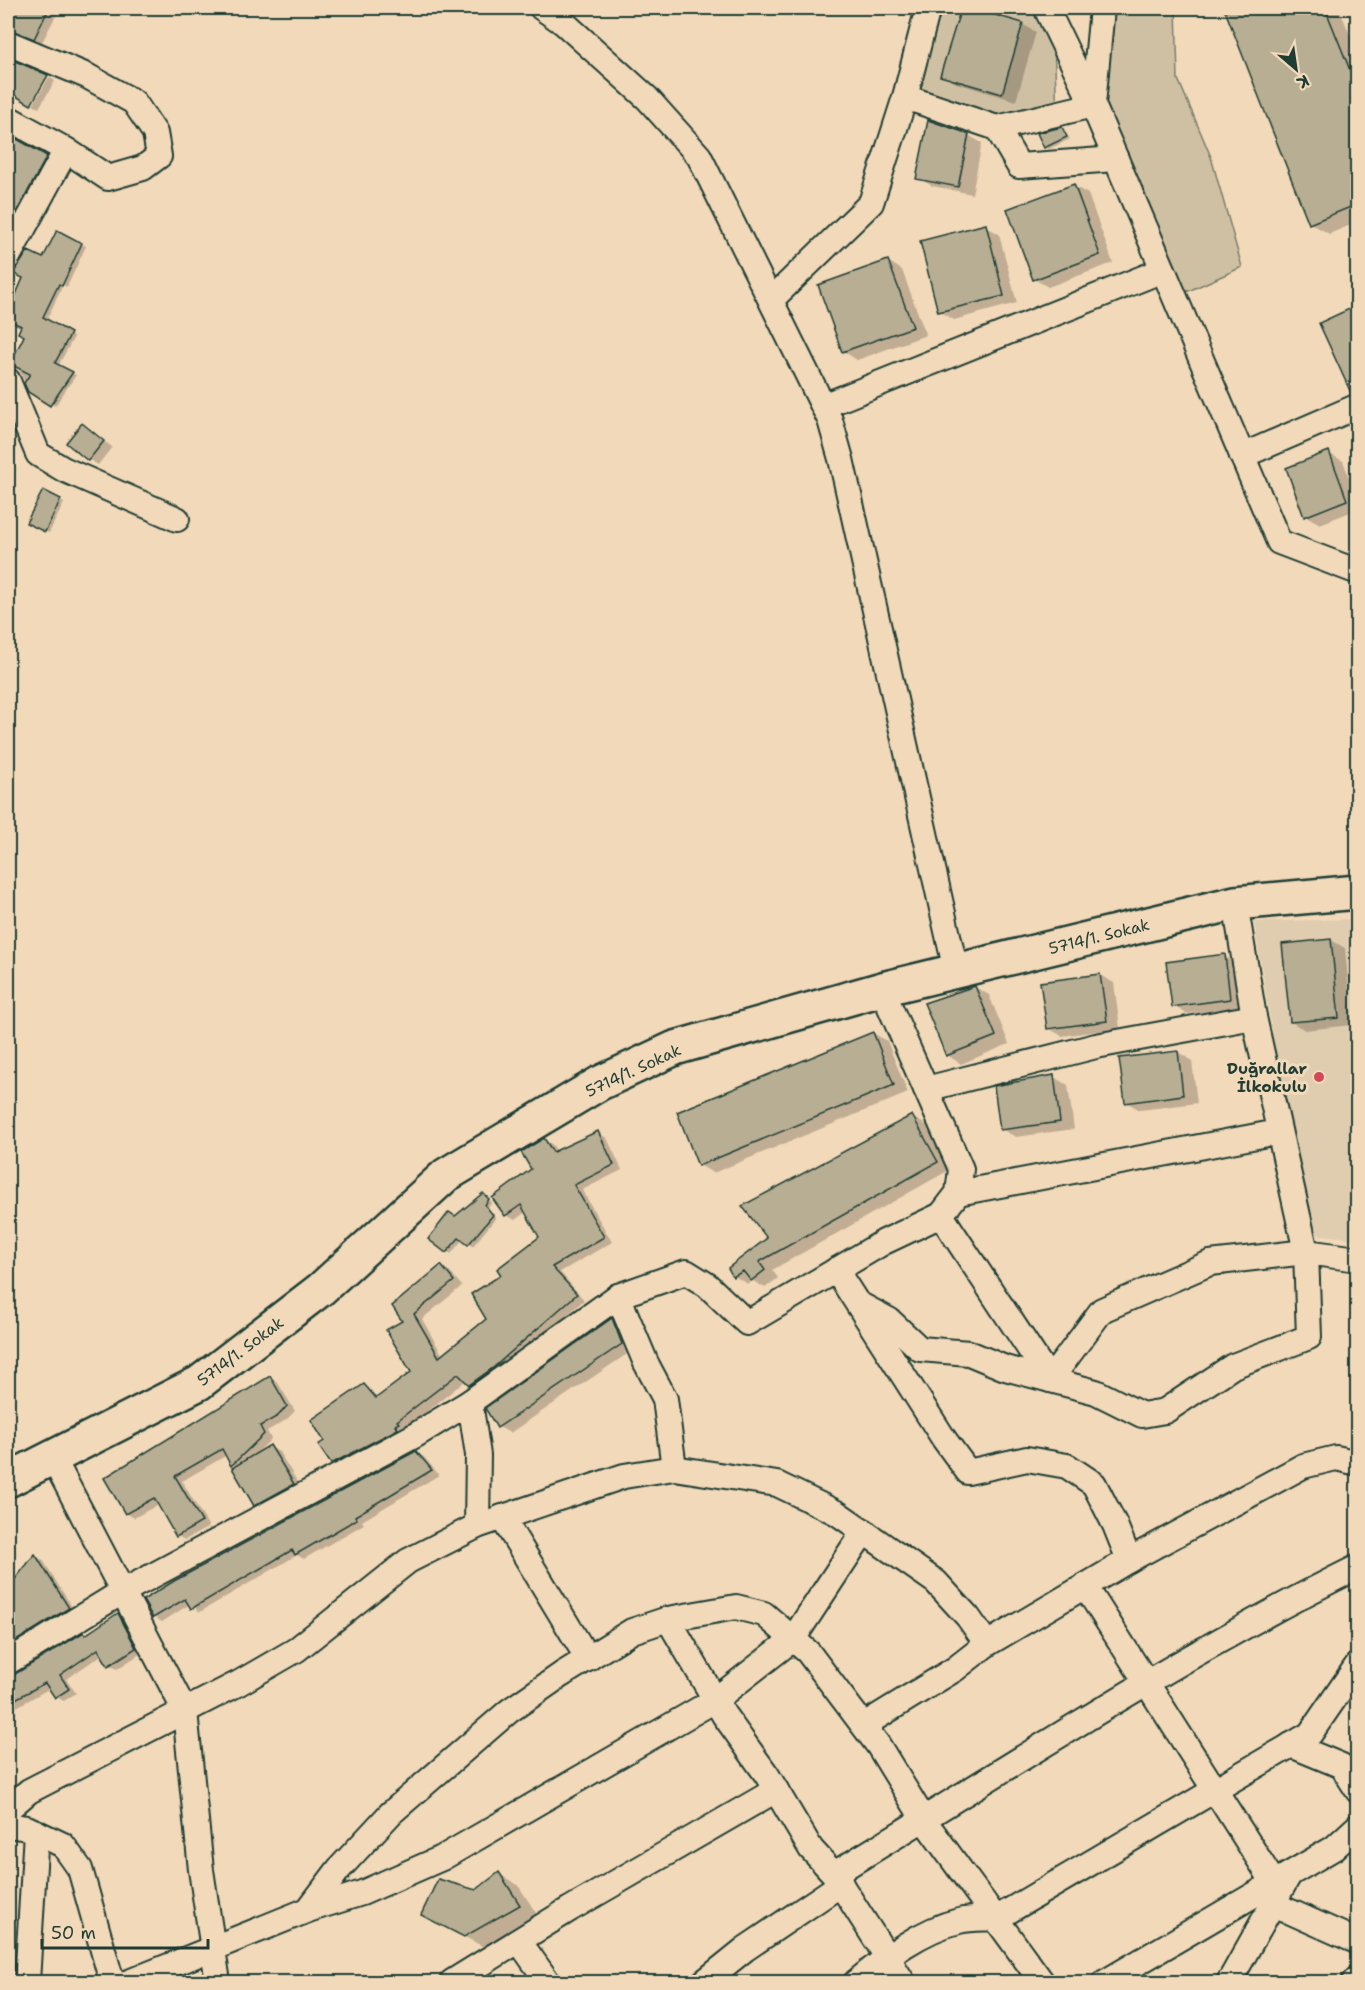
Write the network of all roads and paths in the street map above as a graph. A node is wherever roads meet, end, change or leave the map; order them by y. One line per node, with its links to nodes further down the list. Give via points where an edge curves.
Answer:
1 (542, 8): 14 (street, via 647,98 699,156)
2 (928, 8): 6 (street)
3 (1046, 8): 7 (street)
4 (1102, 8): 7 (street)
5 (8, 43): 10 (street, via 87,76 134,102 155,133 159,156 143,168 108,178)
6 (905, 97): 9 (street); 14 (street, via 872,203)
7 (1093, 105): 9 (street); 11 (street)
8 (8, 118): 10 (street)
9 (997, 128): 11 (street, via 1019,166)
10 (66, 150): 12 (street)
11 (1116, 159): 13 (street)
12 (8, 257)
13 (1163, 270): 16 (street); 18 (street)
14 (771, 300): 16 (street)
15 (8, 381): 19 (street, via 38,454)
16 (823, 406): 23 (street, via 841,459)
17 (1358, 406): 18 (street)
18 (1242, 456): 20 (street, via 1279,542)
19 (177, 519)
20 (1358, 572)
21 (1358, 892): 22 (main road, 5714/1. Sokak)
22 (1235, 903): 23 (main road, 5714/1. Sokak); 25 (street)
23 (956, 971): 24 (main road, 5714/1. Sokak)
24 (882, 989): 26 (street); 37 (main road, 5714/1. Sokak, via 675,1048 600,1083 446,1175 321,1289 199,1383)
25 (1254, 1017): 26 (street, via 1096,1046); 27 (street)
26 (926, 1089): 28 (street, via 961,1169)
27 (1278, 1132): 28 (street); 30 (street)
28 (958, 1193): 29 (street)
29 (941, 1215): 32 (street); 35 (street)
30 (1306, 1252): 31 (street); 35 (street, via 1210,1263 1102,1310); 35 (street, via 1309,1336 1233,1366 1164,1412 1142,1414 1096,1392)
31 (1358, 1259)
32 (836, 1270): 33 (street, via 747,1323 707,1285 686,1272); 34 (street)
33 (618, 1296): 36 (street); 39 (street, via 665,1399)
34 (859, 1304): 35 (street, via 889,1320 920,1349 969,1353); 44 (street, via 968,1472 1026,1459 1067,1466 1094,1484)
35 (1050, 1380)
36 (470, 1402): 42 (street, via 478,1455); 47 (street, via 414,1436)
37 (53, 1458): 40 (main road, 5714/1. Sokak); 47 (street)
38 (1358, 1463): 44 (street, via 1336,1458 1303,1466)
39 (674, 1468): 41 (street, via 624,1476); 43 (street, via 777,1484 837,1513)
40 (8, 1480)
41 (502, 1517): 42 (street); 51 (street)
42 (477, 1526): 56 (street, via 408,1561 296,1650)
43 (864, 1531): 49 (street); 50 (street, via 936,1582)
44 (1129, 1560): 46 (street)
45 (1358, 1567): 54 (street)
46 (1085, 1586): 50 (street); 54 (street)
47 (122, 1592): 52 (street); 56 (street)
48 (668, 1619): 49 (street, via 736,1607 764,1614); 51 (street, via 632,1631); 55 (street)
49 (793, 1639): 55 (street); 57 (street, via 808,1652)
50 (987, 1644): 57 (street, via 955,1669)
51 (588, 1659): 69 (street, via 509,1711 392,1813 339,1869)
52 (8, 1662)
53 (1358, 1664): 58 (street, via 1310,1734)
54 (1146, 1681): 60 (street); 63 (street)
55 (716, 1700): 59 (street); 69 (street, via 442,1858 362,1893)
56 (184, 1711): 62 (street, via 30,1791); 73 (street)
57 (864, 1725): 63 (street)
58 (1291, 1745): 60 (street); 61 (street, via 1342,1766)
59 (776, 1790): 67 (street, via 811,1848); 71 (street)
60 (1216, 1791): 68 (street); 70 (street)
61 (1358, 1791)
62 (8, 1809)
63 (924, 1820): 67 (street); 70 (street)
64 (8, 1825): 66 (street)
65 (1358, 1826): 68 (street)
66 (36, 1833): 76 (street); 77 (street, via 63,1845 80,1869)
67 (837, 1879): 74 (street); 82 (street)
68 (1280, 1886): 72 (street); 86 (street); 87 (street)
69 (308, 1910): 73 (street)
70 (996, 1918): 74 (street, via 960,1920 931,1931); 85 (street)
71 (519, 1941): 80 (street); 81 (street)
72 (1358, 1942)
73 (213, 1948): 78 (street); 79 (street)
74 (886, 1957): 83 (street); 84 (street)
75 (1358, 1978): 88 (street)
76 (27, 1983)
77 (112, 1983)
78 (129, 1983)
79 (218, 1983)
80 (452, 1983)
81 (548, 1983)
82 (704, 1983)
83 (856, 1983)
84 (903, 1983)
85 (1042, 1983)
86 (1105, 1983)
87 (1229, 1983)
88 (1354, 1983)

